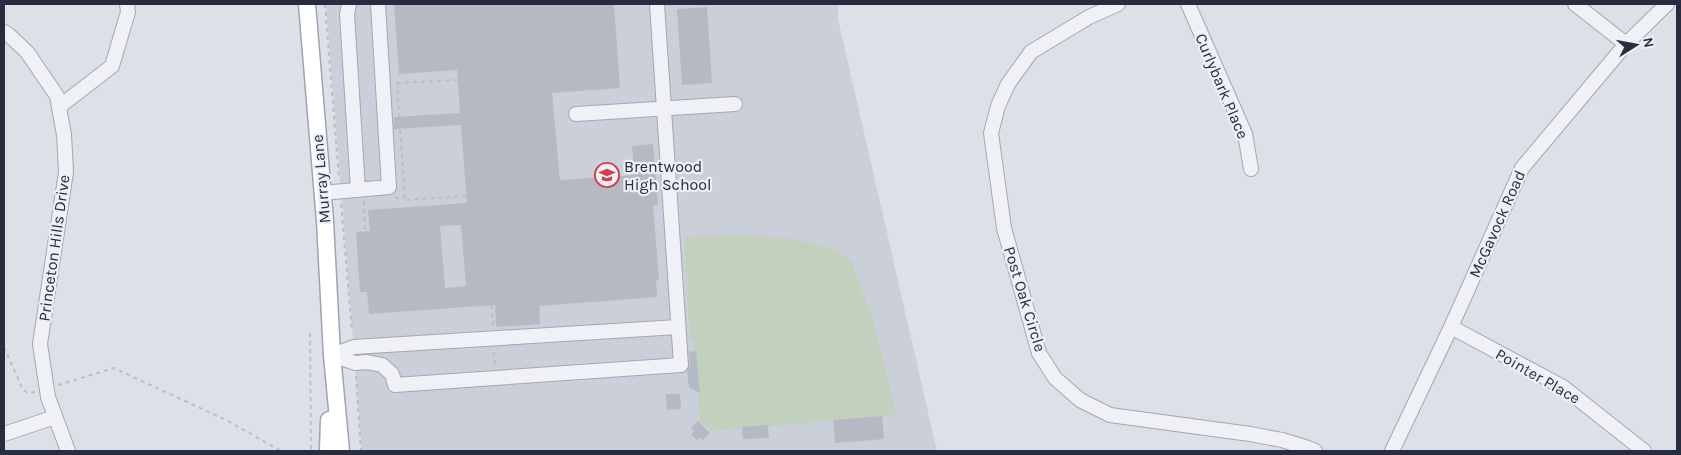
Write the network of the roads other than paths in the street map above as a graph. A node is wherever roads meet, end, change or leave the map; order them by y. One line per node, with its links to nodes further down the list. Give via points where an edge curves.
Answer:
1 (127, 4): 13 (street, via 128,12 112,66)
2 (307, 4): 17 (main road, Murray Lane)
3 (348, 4): 18 (street)
4 (378, 4): 18 (street, via 389,187)
5 (657, 4): 14 (street)
6 (1118, 4): 27 (street, Post Oak Circle, via 1031,52 1008,84 991,133 1004,228 1039,353 1055,378 1080,400 1110,415 1250,434)
7 (1188, 4): 16 (street, Curlybark Place, via 1245,134)
8 (1575, 4): 11 (street)
9 (1666, 4): 11 (street, McGavock Road)
10 (4, 32): 13 (street, Princeton Hills Drive, via 27,52 57,96)
11 (1626, 44): 20 (street, McGavock Road, via 1522,168)
12 (735, 104): 14 (street)
13 (59, 107): 22 (street, Princeton Hills Drive, via 66,172 40,344)
14 (664, 108): 15 (street); 19 (street)
15 (576, 114)
16 (1250, 170)
17 (322, 193): 18 (street, via 340,191); 21 (main road, Murray Lane)
18 (361, 195)
19 (678, 327): 21 (street, via 354,346); 21 (street, via 681,365 395,385 392,374 382,365 355,363)
20 (1451, 328): 28 (street, McGavock Road); 29 (street, Pointer Place, via 1563,387)
21 (332, 355): 25 (main road, Murray Lane); 26 (main road, Murray Lane)
22 (55, 417): 23 (street); 24 (street, Princeton Hills Drive)
23 (4, 434)
24 (68, 451)
25 (328, 451)
26 (341, 451)
27 (1315, 451)
28 (1392, 451)
29 (1644, 451)

